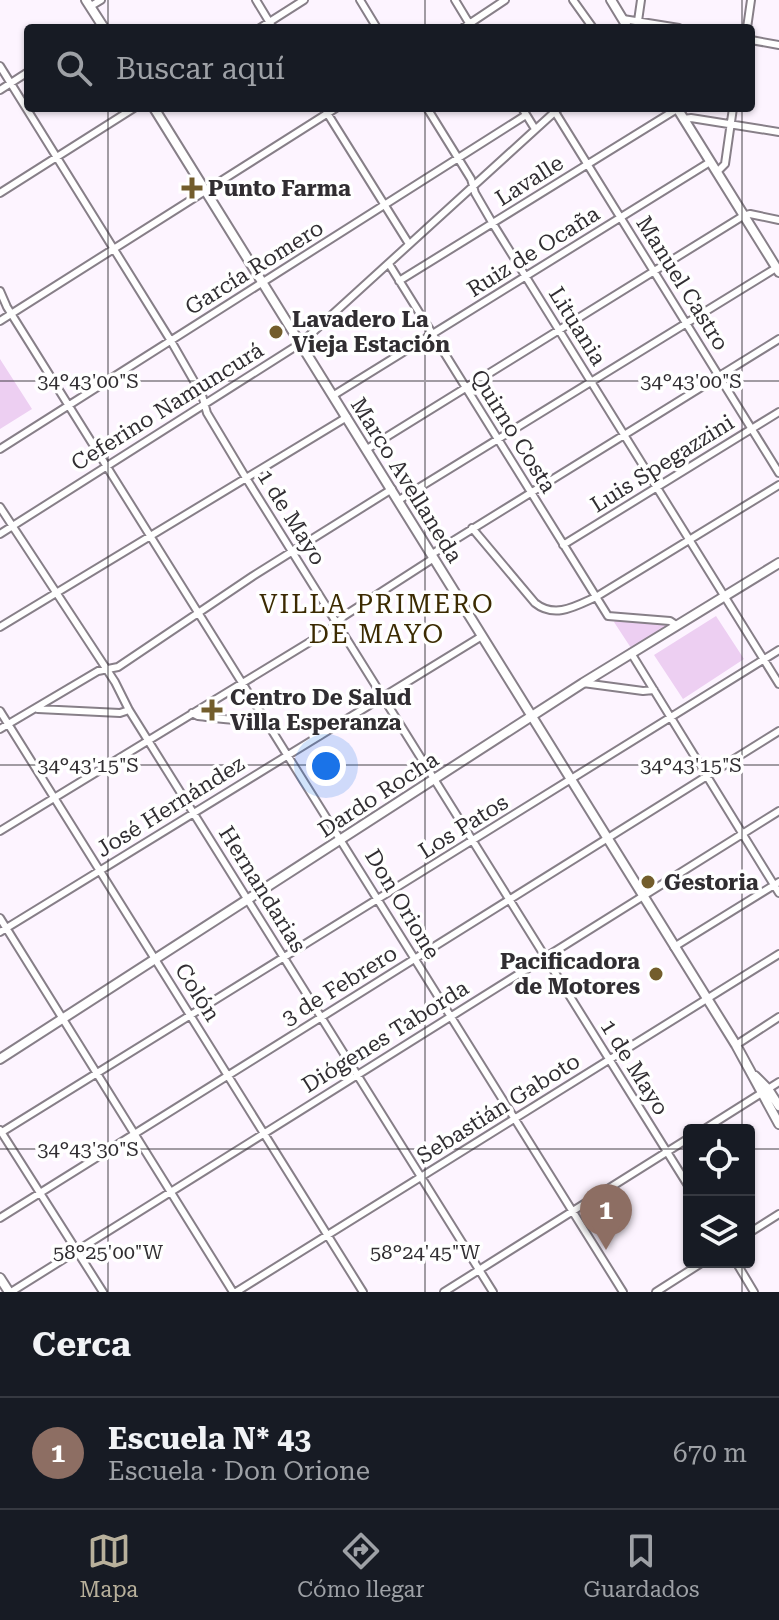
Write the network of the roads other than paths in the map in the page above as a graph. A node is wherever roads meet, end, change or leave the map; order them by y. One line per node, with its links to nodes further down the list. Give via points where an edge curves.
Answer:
1 (101, 0): 11 (street)
2 (256, 0): 13 (street)
3 (304, 0): 14 (street)
4 (360, 0): 15 (street)
5 (455, 0): 16 (street)
6 (505, 0): 17 (street)
7 (573, 0): 18 (street)
8 (611, 0): 19 (street)
9 (641, 0): 20 (street)
10 (751, 0): 21 (street)
11 (88, 3): 12 (street)
12 (98, 24)
13 (270, 24)
14 (272, 24)
15 (375, 24)
16 (467, 24)
17 (472, 24)
18 (590, 24)
19 (626, 24): 20 (street)
20 (637, 24)
21 (748, 24)
22 (755, 41): 23 (street)
23 (779, 45)
24 (0, 66): 26 (street, 1 de Mayo)
25 (24, 75): 26 (street)
26 (11, 83): 27 (street); 28 (street, 1 de Mayo)
27 (0, 90)
28 (24, 104)
29 (29, 112): 45 (street, 1 de Mayo)
30 (128, 112): 45 (street)
31 (157, 112): 51 (street, Marco Avellaneda)
32 (324, 112): 51 (street)
33 (327, 112): 53 (street)
34 (430, 112): 46 (street, Lituania)
35 (524, 112): 43 (street); 46 (street, García Romero)
36 (555, 112): 43 (street, Ceferino Namuncurá)
37 (558, 112): 48 (street, Manuel Castro)
38 (672, 112): 48 (street, Lavalle)
39 (679, 112): 41 (street)
40 (732, 112): 42 (street)
41 (683, 119): 42 (street); 47 (street)
42 (730, 124): 44 (street); 49 (street, via 725,164)
43 (535, 129): 50 (street, Ceferino Namuncurá)
44 (779, 132)
45 (57, 156): 52 (street); 59 (street, 1 de Mayo)
46 (459, 158): 50 (street, Lituania); 53 (street, García Romero)
47 (710, 162): 49 (street); 55 (street, Ruiz de Ocaña)
48 (587, 165): 55 (street, Manuel Castro); 57 (street, Lavalle)
49 (717, 172): 54 (street)
50 (472, 186): 57 (street, Lituania); 58 (street, Ceferino Namuncurá)
51 (206, 191): 59 (street); 65 (street, Marco Avellaneda)
52 (0, 193)
53 (385, 205): 58 (street); 65 (street, García Romero)
54 (743, 216): 56 (street); 61 (street); 62 (street)
55 (621, 218): 62 (street, Manuel Castro); 63 (street, Ruiz de Ocaña)
56 (779, 220)
57 (493, 224): 63 (street, Lituania); 64 (street, Lavalle)
58 (409, 244): 60 (street, Ceferino Namuncurá)
59 (114, 248): 67 (street); 73 (street, 1 de Mayo)
60 (389, 264): 64 (street, Quirno Costa); 74 (street, Ceferino Namuncurá)
61 (778, 270): 69 (street)
62 (654, 271): 69 (street, Manuel Castro); 70 (street)
63 (526, 276): 70 (street, Lituania); 71 (street, Ruiz de Ocaña)
64 (399, 281): 71 (street, Quirno Costa)
65 (264, 282): 73 (street, García Romero); 74 (street, Marco Avellaneda)
66 (0, 291): 67 (street, Don Orione)
67 (11, 313): 68 (street); 80 (street, Don Orione)
68 (0, 321)
69 (687, 324): 75 (street, Manuel Castro); 76 (street)
70 (558, 329): 76 (street, Lituania); 77 (street)
71 (433, 334): 77 (street, Quirno Costa); 78 (street, Ruiz de Ocaña)
72 (779, 339): 75 (street)
73 (171, 341): 79 (street, 1 de Mayo); 80 (street, García Romero)
74 (301, 343): 78 (street, Marco Avellaneda); 79 (street, Ceferino Namuncurá)
75 (719, 376): 83 (street, Manuel Castro); 84 (street)
76 (591, 382): 84 (street, Lituania); 85 (street)
77 (465, 387): 85 (street, Quirno Costa); 87 (street)
78 (334, 395): 82 (street, Marco Avellaneda)
79 (204, 404): 88 (street, Ceferino Namuncurá); 90 (street, 1 de Mayo)
80 (69, 405): 86 (street, García Romero); 88 (street, Don Orione)
81 (779, 412): 83 (street, Luis Spegazzini)
82 (347, 417): 87 (street, Marco Avellaneda); 90 (street)
83 (751, 429): 89 (street, Manuel Castro); 92 (street, Luis Spegazzini)
84 (624, 434): 92 (street, Lituania); 94 (street)
85 (498, 440): 94 (street, Quirno Costa); 95 (street)
86 (0, 449)
87 (367, 449): 93 (street, Marco Avellaneda)
88 (106, 465): 97 (street, Ceferino Namuncurá); 100 (street, Don Orione)
89 (779, 473)
90 (246, 478): 100 (street); 103 (street, 1 de Mayo)
91 (779, 485): 101 (street)
92 (657, 487): 101 (street, Lituania); 102 (street, Luis Spegazzini)
93 (392, 489): 95 (street, Marco Avellaneda); 103 (street)
94 (531, 493): 98 (street); 102 (street, Quirno Costa)
95 (399, 500): 104 (street, Marco Avellaneda)
96 (0, 507): 97 (street, Hernandarias)
97 (12, 526): 99 (street, Ceferino Namuncurá); 106 (street, Hernandarias)
98 (472, 528): 104 (street); 107 (street, via 540,607 566,610)
99 (0, 534)
100 (151, 537): 106 (street); 109 (street, Don Orione)
101 (691, 541): 107 (street); 108 (street, Lituania)
102 (563, 545): 107 (street, Quirno Costa)
103 (292, 551): 109 (street); 110 (street, 1 de Mayo)
104 (433, 556): 110 (street); 113 (street, Marco Avellaneda)
105 (779, 563): 108 (street, Dardo Rocha)
106 (56, 593): 112 (street); 117 (street, Hernandarias)
107 (596, 597): 111 (street, Quirno Costa, via 608,616)
108 (724, 597): 111 (street, Dardo Rocha); 116 (street, Lituania)
109 (200, 614): 117 (street); 118 (street, Don Orione)
110 (337, 624): 118 (street); 122 (street, 1 de Mayo)
111 (676, 625): 115 (street, Dardo Rocha)
112 (0, 627)
113 (482, 636): 122 (street, José Hernández); 128 (street, Marco Avellaneda)
114 (779, 650): 116 (street, Los Patos)
115 (631, 653): 119 (street, Dardo Rocha); 121 (street)
116 (764, 660): 120 (street, Lituania); 129 (street, Los Patos)
117 (106, 670): 123 (street); 124 (street, Hernandarias)
118 (242, 681): 126 (street); 127 (street, Don Orione)
119 (583, 683): 121 (street); 128 (street, Dardo Rocha)
120 (779, 684)
121 (654, 690): 129 (street)
122 (382, 697): 134 (street, José Hernández); 136 (street, 1 de Mayo)
123 (35, 709): 124 (street); 130 (street)
124 (129, 710): 133 (street, Hernandarias)
125 (0, 711): 130 (street, Colón)
126 (192, 713): 127 (street, via 238,719); 133 (street)
127 (263, 716): 134 (street, Don Orione)
128 (531, 716): 136 (street, Dardo Rocha); 137 (street, Marco Avellaneda)
129 (671, 719): 135 (street); 137 (street, Los Patos)
130 (8, 724): 131 (street); 138 (street, Colón)
131 (0, 729)
132 (779, 731): 135 (street, 3 de Febrero)
133 (149, 739): 138 (street); 140 (street, Hernandarias)
134 (287, 755): 140 (street, José Hernández); 144 (street, Don Orione)
135 (705, 775): 142 (street); 143 (street, 3 de Febrero)
136 (435, 778): 144 (street, Dardo Rocha); 145 (street, 1 de Mayo)
137 (571, 780): 143 (street, Marco Avellaneda); 145 (street, Los Patos)
138 (54, 797): 141 (street); 146 (street, Colón)
139 (779, 811): 142 (street, Diógenes Taborda)
140 (194, 813): 146 (street, José Hernández); 150 (street, Hernandarias)
141 (0, 831)
142 (741, 835): 147 (street); 149 (street, Diógenes Taborda)
143 (607, 838): 149 (street, Marco Avellaneda); 151 (street, 3 de Febrero)
144 (342, 839): 150 (street, Dardo Rocha); 152 (street, Don Orione)
145 (473, 841): 151 (street, 1 de Mayo); 152 (street, Los Patos)
146 (99, 871): 154 (street, José Hernández); 158 (street, Colón)
147 (777, 884): 148 (street); 155 (street)
148 (779, 893)
149 (643, 895): 155 (street, Marco Avellaneda); 157 (street, Diógenes Taborda)
150 (249, 899): 158 (street, Dardo Rocha); 159 (street, Hernandarias)
151 (509, 899): 157 (street, 1 de Mayo); 160 (street, 3 de Febrero)
152 (379, 900): 159 (street, Los Patos); 160 (street, Don Orione)
153 (0, 918): 154 (street)
154 (3, 930): 166 (street)
155 (674, 947): 161 (street, Marco Avellaneda)
156 (779, 954): 161 (street, Sebastián Gaboto)
157 (545, 957): 163 (street, Diógenes Taborda); 169 (street, 1 de Mayo)
158 (155, 958): 162 (street, Colón); 166 (street, Dardo Rocha)
159 (285, 959): 162 (street, Los Patos); 164 (street, Hernandarias)
160 (415, 959): 163 (street, Don Orione); 164 (street, 3 de Febrero)
161 (706, 999): 167 (street, Marco Avellaneda); 169 (street, Sebastián Gaboto)
162 (191, 1016): 171 (street, Los Patos); 172 (street, Colón)
163 (451, 1016): 170 (street, Diógenes Taborda); 176 (street, Don Orione)
164 (322, 1017): 170 (street, Hernandarias); 172 (street, 3 de Febrero)
165 (779, 1017): 167 (street)
166 (64, 1018): 168 (street, Dardo Rocha); 171 (street)
167 (736, 1045): 174 (street, Marco Avellaneda)
168 (0, 1059)
169 (609, 1060): 176 (street, Sebastián Gaboto); 183 (street, 1 de Mayo)
170 (358, 1073): 181 (street, Diógenes Taborda); 184 (street, Hernandarias)
171 (98, 1074): 179 (street, Los Patos); 180 (street)
172 (229, 1075): 180 (street, 3 de Febrero); 181 (street, Colón)
173 (779, 1082): 174 (street)
174 (764, 1092): 175 (street, Marco Avellaneda); 177 (street); 178 (street, Marco Avellaneda)
175 (779, 1106)
176 (515, 1118): 184 (street, Sebastián Gaboto); 188 (street, Don Orione)
177 (713, 1124)
178 (779, 1124)
179 (1, 1131): 187 (street)
180 (136, 1133): 186 (street); 187 (street, 3 de Febrero)
181 (264, 1133): 186 (street, Diógenes Taborda); 192 (street, Colón)
182 (683, 1142): 183 (street)
183 (667, 1152): 185 (street, 1 de Mayo); 188 (street)
184 (422, 1177): 192 (street, Sebastián Gaboto); 196 (street, Hernandarias)
185 (683, 1177)
186 (171, 1191): 193 (street, Diógenes Taborda); 200 (street)
187 (40, 1192): 190 (street, 3 de Febrero); 193 (street)
188 (572, 1211): 196 (street); 204 (street, Don Orione)
189 (779, 1214): 191 (street)
190 (0, 1218)
191 (755, 1229)
192 (328, 1235): 200 (street, Sebastián Gaboto); 201 (street, Colón)
193 (76, 1250): 198 (street, Diógenes Taborda); 199 (street)
194 (694, 1268): 205 (street)
195 (740, 1268): 206 (street)
196 (479, 1270): 202 (street); 203 (street, Hernandarias)
197 (0, 1278): 198 (street)
198 (10, 1292)
199 (103, 1292)
200 (235, 1292)
201 (363, 1292)
202 (444, 1292)
203 (493, 1292)
204 (623, 1292)
205 (656, 1292)
206 (754, 1292)

